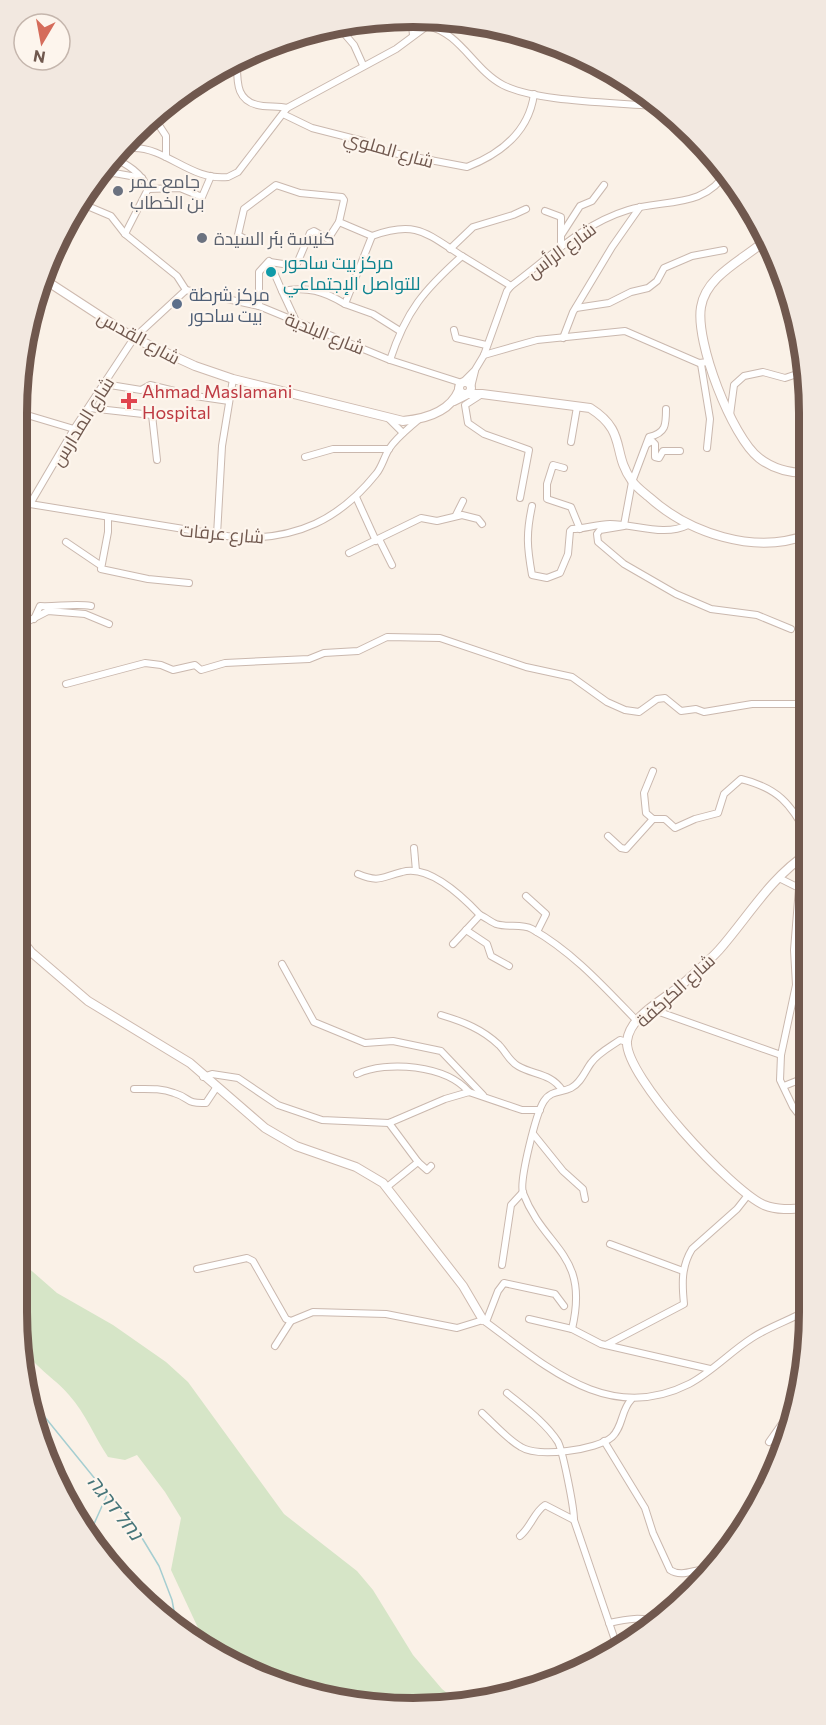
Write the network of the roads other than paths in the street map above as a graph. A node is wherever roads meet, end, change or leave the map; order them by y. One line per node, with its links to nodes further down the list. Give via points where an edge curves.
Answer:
1 (412, 27): 6 (street)
2 (424, 27): 6 (street)
3 (434, 28): 4 (street)
4 (439, 29): 9 (street, via 490,77)
5 (344, 33): 7 (street)
6 (413, 34): 7 (street, via 396,49)
7 (363, 65): 11 (street)
8 (236, 70): 11 (street, via 238,92 243,98 255,105)
9 (534, 94): 10 (street); 11 (street, شارع الملوي, via 530,114 515,138 467,167 388,152 312,128)
10 (646, 105)
11 (285, 111): 17 (street, via 238,172 228,177)
12 (158, 123): 14 (street, via 166,136)
13 (131, 150): 14 (street)
14 (166, 157): 17 (street, via 179,166)
15 (121, 161): 18 (street)
16 (111, 174): 18 (street)
17 (211, 176): 21 (street, via 202,197 180,188)
18 (142, 178): 21 (street)
19 (720, 180): 23 (street, شارع الرأس, via 714,188 689,201)
20 (604, 185): 28 (street, via 592,201 580,207)
21 (148, 189): 27 (street)
22 (88, 206): 27 (street, via 111,216)
23 (640, 207): 32 (street, شارع الرأس, via 587,228); 43 (street)
24 (526, 209): 33 (street, via 473,227)
25 (545, 211): 28 (street, via 559,214)
26 (339, 222): 29 (street); 30 (street, via 342,197 300,193 276,184 244,209 238,235); 36 (street, via 328,238 310,233 296,266)
27 (125, 234): 39 (street, via 177,276)
28 (562, 234): 32 (street)
29 (372, 236): 33 (street, via 393,228 411,229 432,235); 41 (street)
30 (247, 240)
31 (760, 244): 52 (street, via 707,291 701,307)
32 (561, 246): 38 (street, شارع الرأس)
33 (450, 249): 35 (street)
34 (724, 250): 43 (street, via 692,256 664,268 648,288 609,303)
35 (462, 256): 38 (street); 46 (street, via 419,298)
36 (269, 261): 40 (street); 42 (street, via 259,272)
37 (49, 283): 47 (street, شارع القدس)
38 (511, 286): 49 (street, شارع الرأس)
39 (186, 290): 42 (street, شارع البلدية); 47 (street, شارع المدارس)
40 (282, 291): 41 (street, via 297,288 324,292); 44 (street)
41 (345, 304): 46 (street)
42 (259, 306): 44 (street, شارع البلدية)
43 (576, 308): 48 (street)
44 (296, 321): 51 (street, شارع البلدية)
45 (454, 330): 49 (street, via 456,338)
46 (400, 331): 51 (street)
47 (134, 338): 54 (street, شارع القدس); 55 (street, شارع المدارس)
48 (563, 338): 50 (street, via 537,340); 52 (street, via 629,331)
49 (486, 345): 50 (street, شارع الرأس)
50 (484, 355): 56 (street, شارع الرأس)
51 (390, 360): 56 (street, شارع البلدية)
52 (705, 363): 64 (street); 71 (street, via 710,419)
53 (797, 375): 64 (street, via 763,372 744,376 734,385)
54 (233, 379): 59 (street); 65 (street, شارع القدس)
55 (104, 384): 59 (street, via 141,390 150,384); 61 (street, شارع المدارس)
56 (466, 387): 57 (street); 58 (street); 66 (street, شارع القدس, via 431,417)
57 (482, 394): 58 (street); 80 (street, via 465,405 468,423 484,434 529,450)
58 (499, 395): 60 (street)
59 (229, 401): 91 (street, via 220,467)
60 (577, 407): 69 (street); 78 (street, via 590,408 605,418 617,435)
61 (89, 408): 67 (street, شارع المدارس); 75 (street, via 152,415)
62 (666, 409): 70 (street, via 665,428 661,434 649,437)
63 (27, 415): 67 (street)
64 (730, 415): 77 (street, via 742,439 758,458 778,470)
65 (387, 418): 66 (street, شارع القدس); 68 (street)
66 (418, 420): 68 (street, شارع عرفات)
67 (74, 429): 81 (street, شارع المدارس)
68 (403, 433): 72 (street, شارع عرفات)
69 (571, 442)
70 (647, 444): 73 (street, via 655,444 658,458 663,451); 78 (street)
71 (708, 448)
72 (389, 449): 74 (street, via 339,449); 79 (street, شارع عرفات, via 378,472)
73 (680, 451)
74 (305, 457)
75 (157, 460)
76 (564, 468): 90 (street, via 553,465 547,499 571,507)
77 (799, 472)
78 (632, 482): 88 (street); 89 (street)
79 (356, 497): 91 (street, شارع عرفات, via 318,523 293,533 268,539); 93 (street)
80 (520, 498)
81 (27, 501)
82 (463, 501): 85 (street)
83 (532, 506): 90 (street, via 526,534 532,575 539,578 560,573 568,554 570,531)
84 (27, 508): 86 (street, شارع عرفات)
85 (456, 515): 87 (street, via 471,516); 93 (street, via 437,521 415,520)
86 (108, 519): 91 (street, شارع عرفات); 96 (street)
87 (482, 524)
88 (624, 525): 89 (street, via 660,529); 90 (street); 103 (street, via 600,530 598,542 649,580 711,609 757,615)
89 (688, 525): 92 (street, via 741,541)
90 (580, 529)
91 (217, 535)
92 (799, 537)
93 (377, 540): 95 (street); 97 (street)
94 (66, 543): 96 (street)
95 (349, 553)
96 (100, 565): 98 (street, via 106,571)
97 (392, 565)
98 (189, 583)
99 (91, 606): 100 (street, via 40,606)
100 (34, 619): 101 (street); 102 (street, via 48,611 85,614)
101 (27, 622)
102 (109, 624)
103 (791, 628)
104 (66, 684): 105 (street, via 145,663 173,670 195,665 201,669 225,663 309,659 324,653 358,651 387,637 440,638 526,667 572,677 625,710 639,712 665,698 681,711)
105 (799, 704)
106 (653, 771): 107 (street, via 645,794 646,813)
107 (653, 819): 108 (street, via 665,819 675,828 718,813 724,794 737,781 744,780 771,791 792,807); 109 (street, via 626,849)
108 (799, 820)
109 (608, 836)
110 (414, 848): 112 (street)
111 (799, 861): 114 (street, شارع الكركفة)
112 (416, 871): 113 (street, via 403,871 381,881); 116 (street, via 446,884)
113 (358, 874)
114 (779, 878): 123 (street, شارع الكركفة, via 719,950); 127 (street, via 799,888 794,950 796,985)
115 (526, 896): 118 (street, via 546,914)
116 (480, 915): 117 (street); 118 (street, via 497,924 513,924)
117 (466, 930): 119 (street); 122 (street, via 487,944 491,956)
118 (537, 932): 125 (street, via 592,976)
119 (453, 944)
120 (27, 947): 129 (street, via 88,1001 166,1047)
121 (282, 964): 136 (street, via 314,1022 365,1043 403,1042 441,1051)
122 (509, 966)
123 (651, 1009): 125 (street, شارع الكركفة); 127 (street)
124 (441, 1015): 134 (street, via 486,1033 511,1061 537,1071 558,1083)
125 (637, 1021): 126 (street, شارع الكركفة)
126 (627, 1042): 134 (street, via 620,1040 598,1055 572,1088); 145 (street, شارع الكركفة, via 630,1059 666,1114 731,1183)
127 (781, 1055): 131 (street, via 780,1080)
128 (357, 1074): 135 (street, via 381,1065 422,1068 458,1082)
129 (202, 1077): 132 (street); 139 (street, via 212,1074 238,1078 278,1105 313,1118)
130 (799, 1080): 131 (street)
131 (784, 1086): 138 (street)
132 (216, 1088): 133 (street, via 206,1102 190,1104 177,1094); 143 (street, via 265,1128 296,1146 356,1167)
133 (134, 1089)
134 (562, 1090): 137 (street, via 545,1099)
135 (469, 1092): 136 (street); 139 (street)
136 (484, 1095): 137 (street, via 515,1108)
137 (540, 1110): 140 (street)
138 (799, 1115)
139 (389, 1123): 141 (street)
140 (534, 1135): 144 (street, via 523,1176); 146 (street, via 583,1189)
141 (418, 1162): 142 (street, via 427,1170); 143 (street)
142 (431, 1166)
143 (387, 1187): 156 (street, via 463,1286)
144 (523, 1192): 149 (street, via 511,1204); 157 (street, via 570,1265 577,1304)
145 (748, 1195): 147 (street, شارع الكركفة, via 777,1208); 151 (street, via 692,1250)
146 (585, 1199)
147 (799, 1208)
148 (610, 1244): 151 (street)
149 (502, 1265)
150 (197, 1269): 155 (street, via 246,1258 253,1261 286,1319)
151 (683, 1271): 158 (street, via 684,1304)
152 (564, 1306): 156 (street, via 555,1294 504,1283)
153 (799, 1315): 160 (street, via 752,1338)
154 (529, 1319): 157 (street)
155 (291, 1321): 156 (street, via 325,1311 386,1314 457,1328); 159 (street)
156 (484, 1321): 162 (street, via 574,1383)
157 (572, 1329): 158 (street)
158 (606, 1345): 160 (street)
159 (275, 1346)
160 (710, 1369): 163 (street, via 679,1388)
161 (507, 1393): 169 (street, via 550,1434)
162 (616, 1398): 163 (street); 165 (street)
163 (631, 1400): 165 (street)
164 (482, 1413): 169 (street, via 520,1447)
165 (624, 1413): 167 (street, via 614,1435)
166 (783, 1422): 168 (street)
167 (604, 1441): 169 (street); 172 (street, via 645,1508 670,1570 687,1574)
168 (769, 1442)
169 (561, 1451): 170 (street)
170 (574, 1520): 171 (street, via 545,1505); 174 (street)
171 (520, 1536)
172 (702, 1568)
173 (648, 1618): 174 (street)
174 (609, 1623): 175 (street)
175 (615, 1640)

